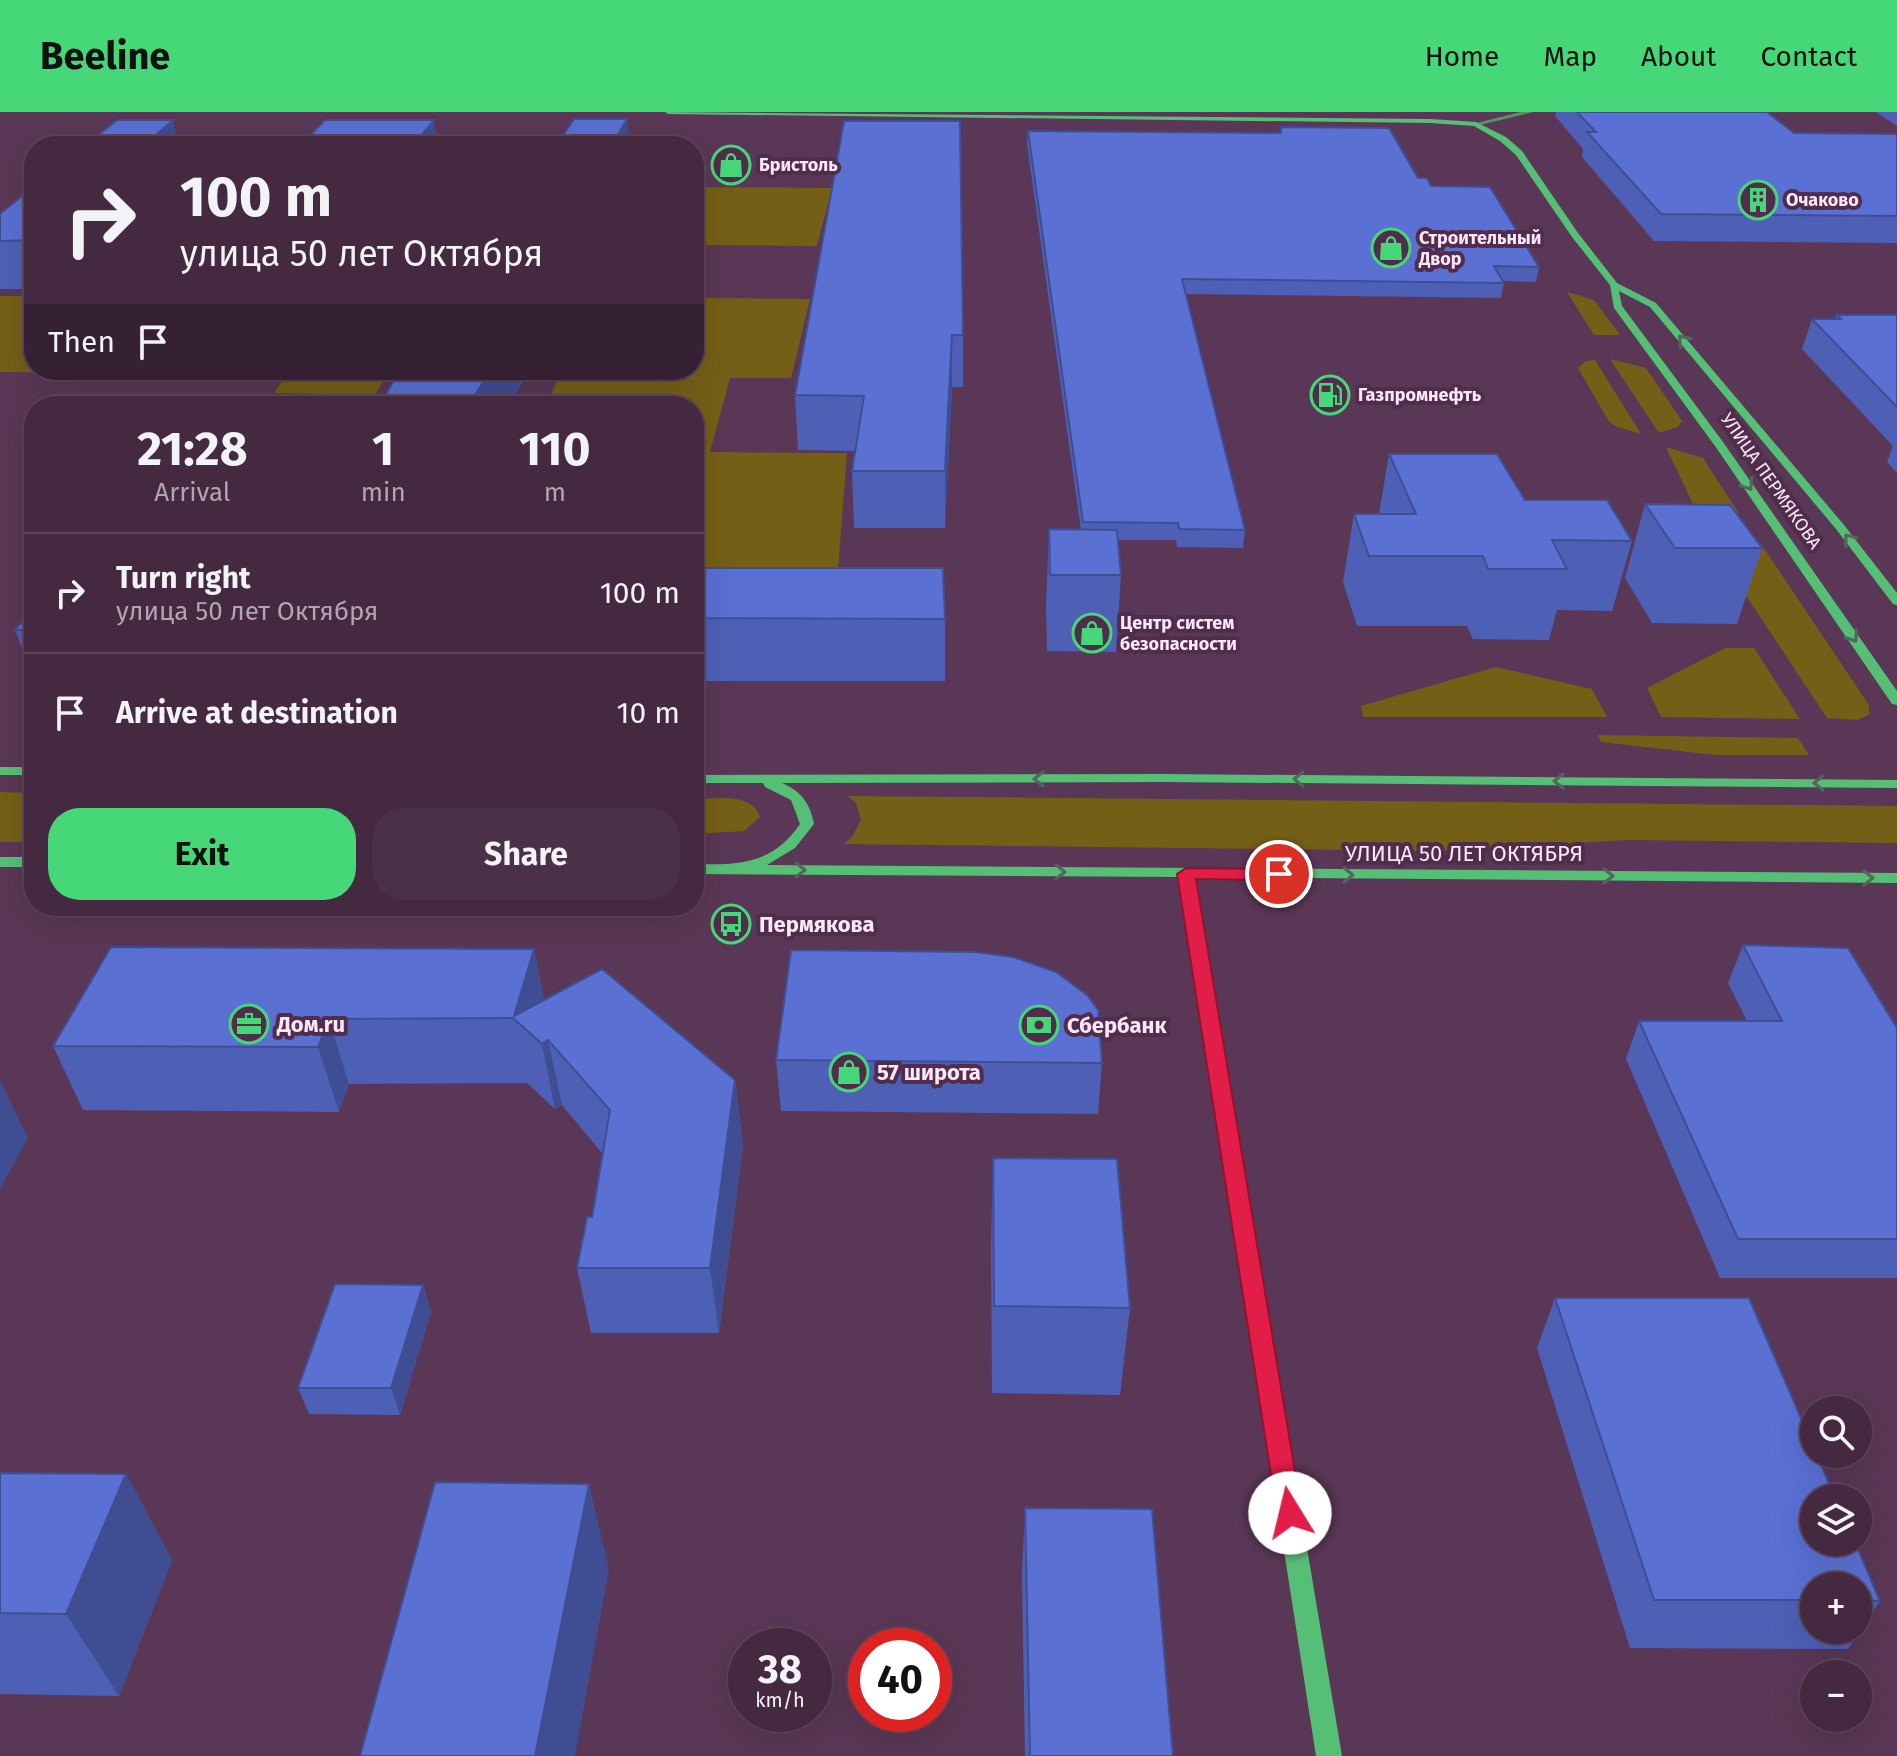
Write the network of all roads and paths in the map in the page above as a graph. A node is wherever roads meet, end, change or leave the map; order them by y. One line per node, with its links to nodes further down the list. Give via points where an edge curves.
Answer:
1 (668, 112): 3 (street)
2 (1530, 112): 3 (street)
3 (1476, 124): 4 (street, УЛИЦА ПЕРМЯКОВА, via 1519,153)
4 (1614, 285): 5 (street, УЛИЦА ПЕРМЯКОВА, one-way to 4, via 1653,305); 6 (street, УЛИЦА ПЕРМЯКОВА, one-way to 6, via 1617,306)
5 (1897, 601)
6 (1897, 701)
7 (0, 771): 8 (street)
8 (24, 771)
9 (704, 779): 10 (street)
10 (756, 780): 11 (street, one-way to 10); 15 (street, via 785,789 804,804 807,824 795,845 768,860)
11 (1897, 784)
12 (0, 862): 13 (street)
13 (24, 862)
14 (704, 869): 15 (street, УЛИЦА 50 ЛЕТ ОКТЯБРЯ)
15 (734, 869): 16 (street, УЛИЦА 50 ЛЕТ ОКТЯБРЯ, one-way to 16)
16 (1186, 874): 17 (street, УЛИЦА 50 ЛЕТ ОКТЯБРЯ, one-way to 17); 18 (street)
17 (1897, 878)
18 (1329, 1756)

